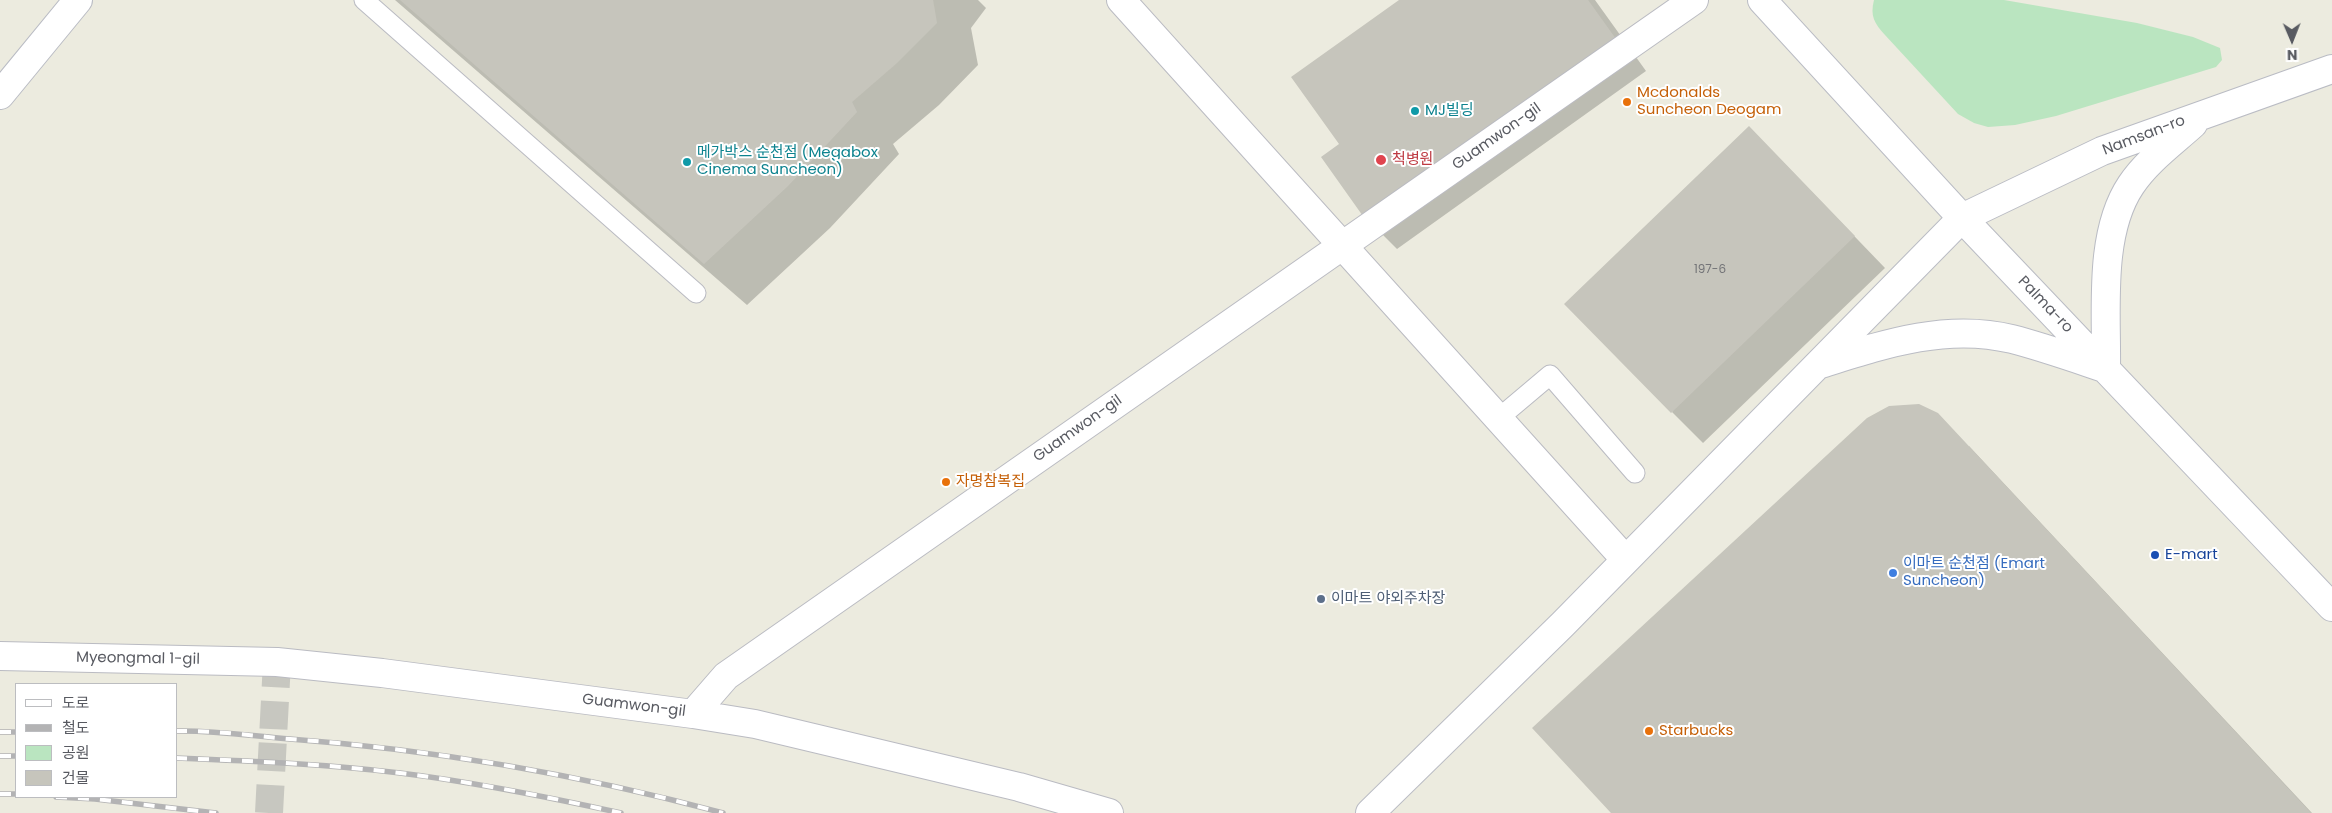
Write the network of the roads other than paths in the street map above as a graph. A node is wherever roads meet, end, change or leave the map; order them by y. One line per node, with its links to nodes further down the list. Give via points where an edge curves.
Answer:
1 (78, 0): 7 (street)
2 (364, 0): 11 (lane)
3 (1121, 0): 10 (street)
4 (1694, 0): 10 (street, Guamwon-gil)
5 (1762, 0): 9 (street, Palma-ro)
6 (2332, 69): 8 (street, Namsan-ro)
7 (0, 95)
8 (2205, 113): 9 (street, Namsan-ro, via 2102,151); 13 (street, via 2150,162 2130,186 2114,223 2107,251)
9 (1962, 218): 12 (street); 13 (street, Palma-ro)
10 (1343, 244): 14 (street); 20 (street, Guamwon-gil, via 726,676)
11 (696, 292)
12 (1818, 365): 13 (street, via 1892,341 1968,333 2012,339); 16 (street)
13 (2106, 368): 17 (street, Palma-ro)
14 (1499, 418): 15 (lane, via 1550,375); 16 (street)
15 (1635, 473)
16 (1625, 559): 22 (street)
17 (2332, 606)
18 (0, 656): 19 (street, Myeongmal 1-gil)
19 (277, 662): 20 (street, Guamwon-gil)
20 (693, 714): 21 (street, via 764,726 1019,787)
21 (1109, 813)
22 (1370, 813)

